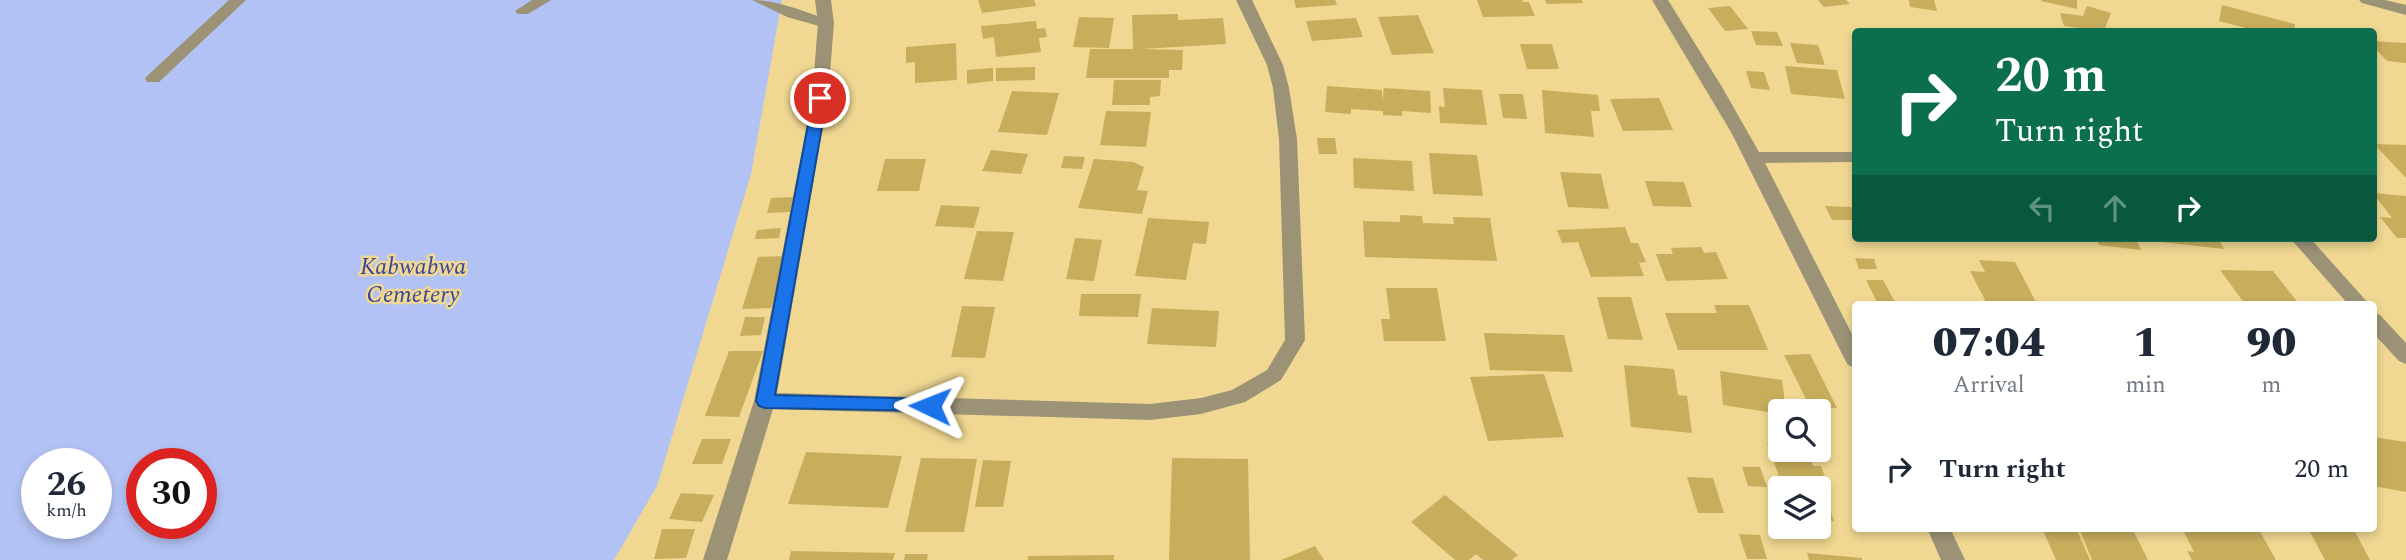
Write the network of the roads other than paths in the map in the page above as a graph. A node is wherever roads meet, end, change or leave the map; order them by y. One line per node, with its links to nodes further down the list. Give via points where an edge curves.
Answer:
1 (239, 0): 11 (street)
2 (543, 0): 9 (street)
3 (760, 0): 10 (street)
4 (823, 0): 10 (street)
5 (1244, 0): 19 (street, via 1275,65 1288,139 1295,340 1274,374 1238,396 1150,412)
6 (1660, 0): 13 (street)
7 (2367, 0): 8 (street)
8 (2406, 10)
9 (523, 12)
10 (826, 23): 19 (street, via 820,98)
11 (153, 79)
12 (1852, 157): 13 (street)
13 (1752, 158): 17 (street)
14 (2303, 242): 15 (street)
15 (2356, 301)
16 (2377, 324): 18 (street)
17 (1852, 354)
18 (2406, 356)
19 (765, 401): 21 (street)
20 (1940, 532): 22 (street)
21 (715, 560)
22 (1953, 560)

